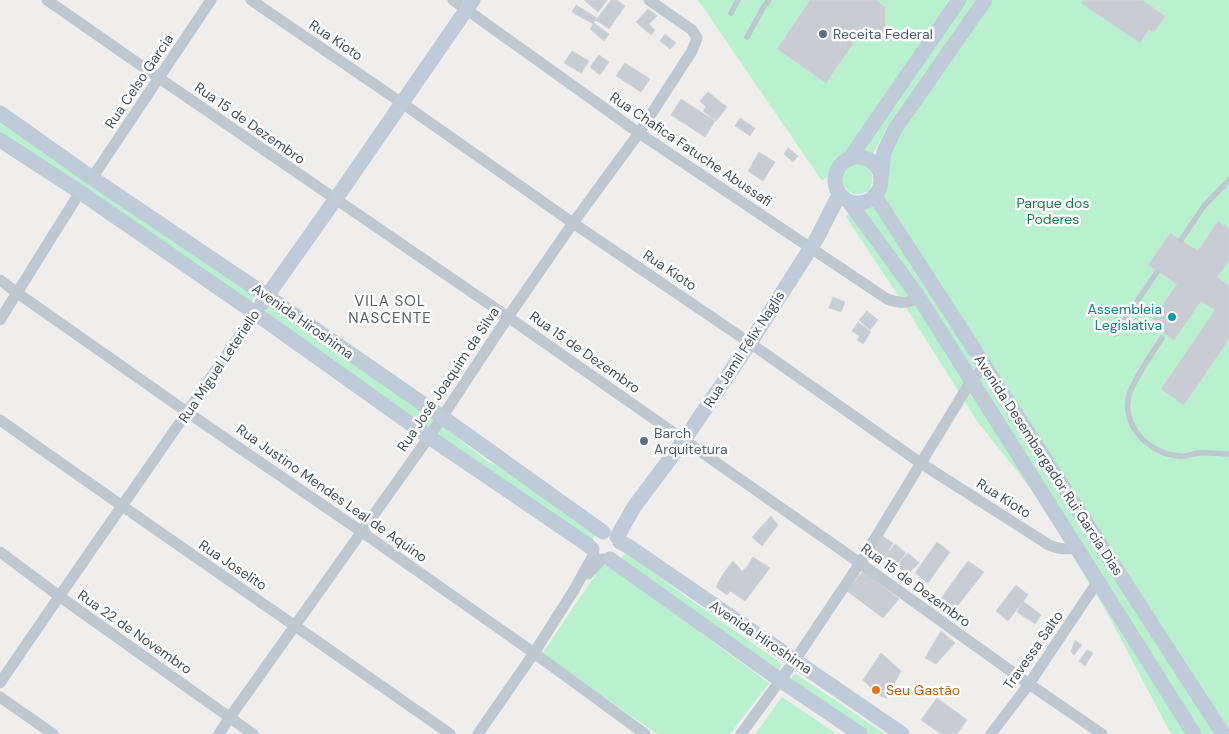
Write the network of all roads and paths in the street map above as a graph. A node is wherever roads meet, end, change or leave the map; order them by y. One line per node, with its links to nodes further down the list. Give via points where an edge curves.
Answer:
1 (47, 0): 13 (street, Rua 15 de Dezembro)
2 (211, 0): 13 (street, Rua Celso Garcia)
3 (251, 0): 14 (street, Rua Kioto)
4 (453, 0): 10 (street, Rua Chafica Fatuche Abussafi)
5 (649, 0): 16 (street, Rua José Joaquim da Silva, via 692,30 696,38 692,51)
6 (738, 0): 11 (lane)
7 (769, 0): 12 (lane)
8 (959, 0): 18 (main road)
9 (985, 0): 19 (main road, via 895,129 884,152)
10 (470, 5): 14 (main road, Rua Miguel Leteriello); 16 (street, Rua Chafica Fatuche Abussafi)
11 (731, 13)
12 (747, 37)
13 (159, 78): 20 (street, Rua Celso Garcia); 24 (street, Rua 15 de Dezembro)
14 (402, 103): 24 (main road, Rua Miguel Leteriello); 26 (street, Rua Kioto)
15 (0, 113): 20 (main road, Avenida Hiroshima)
16 (639, 133): 26 (street, Rua José Joaquim da Silva); 28 (street, Rua Chafica Fatuche Abussafi)
17 (0, 140): 22 (main road, Avenida Hiroshima)
18 (850, 158): 19 (main road, via 866,158 878,169); 25 (main road, via 842,163 834,178 835,187)
19 (881, 177): 23 (main road)
20 (92, 178): 32 (main road, Avenida Hiroshima)
21 (1229, 180): 27 (lane, via 1204,206)
22 (80, 192): 31 (street); 34 (main road, Avenida Hiroshima)
23 (875, 196): 25 (main road, via 859,204); 40 (main road, Avenida Desembargador Rui Garcia Dias)
24 (335, 200): 32 (main road, Rua Miguel Leteriello); 35 (street, Rua 15 de Dezembro)
25 (846, 200): 28 (main road, Rua Jamil Félix Naglis); 33 (main road, Avenida Desembargador Rui Garcia Dias)
26 (573, 223): 35 (street, Rua José Joaquim da Silva); 39 (street, Rua Kioto)
27 (1181, 240)
28 (813, 243): 33 (street, Rua Chafica Fatuche Abussafi, via 887,299 898,303); 39 (main road, Rua Jamil Félix Naglis)
29 (1157, 272): 37 (lane)
30 (0, 280): 31 (street, Rua Justino Mendes Leal de Aquino)
31 (16, 292): 36 (street); 42 (street, Rua Justino Mendes Leal de Aquino)
32 (267, 296): 34 (main road, Rua Miguel Leteriello); 43 (main road, Avenida Hiroshima)
33 (920, 299): 41 (main road, Avenida Desembargador Rui Garcia Dias)
34 (255, 313): 42 (street, Rua Miguel Leteriello); 45 (main road, Avenida Hiroshima)
35 (508, 317): 43 (street, Rua José Joaquim da Silva); 46 (street, Rua 15 de Dezembro)
36 (0, 320)
37 (1115, 334)
38 (1162, 338): 47 (lane, via 1130,392 1127,406 1138,436 1164,453 1180,456)
39 (750, 343): 46 (main road, Rua Jamil Félix Naglis); 48 (street, Rua Kioto)
40 (985, 366): 41 (street); 78 (main road, Avenida Desembargador Rui Garcia Dias)
41 (971, 381): 48 (street); 52 (main road, Avenida Desembargador Rui Garcia Dias)
42 (187, 412): 49 (street, Rua Miguel Leteriello); 50 (street, Rua Justino Mendes Leal de Aquino)
43 (442, 417): 45 (street, Rua José Joaquim da Silva); 51 (main road, Avenida Hiroshima)
44 (0, 420): 49 (street, Rua Joselito)
45 (429, 437): 50 (street, Rua José Joaquim da Silva); 54 (main road, Avenida Hiroshima)
46 (684, 440): 51 (main road, Rua Jamil Félix Naglis); 55 (street, Rua 15 de Dezembro)
47 (1229, 454)
48 (922, 464): 52 (street, Rua Kioto, via 1049,545 1065,550); 55 (street)
49 (122, 507): 57 (street, Rua Miguel Leteriello); 58 (street, Rua Joselito)
50 (362, 532): 58 (street, Rua José Joaquim da Silva); 59 (street, Rua Justino Mendes Leal de Aquino)
51 (612, 535): 54 (main road, via 595,536 592,544); 54 (main road, via 619,550 614,557); 60 (main road, Avenida Hiroshima)
52 (1078, 548): 56 (main road, Avenida Desembargador Rui Garcia Dias)
53 (0, 552): 57 (street, Rua 22 de Novembro)
54 (599, 555): 59 (street); 61 (main road, Avenida Hiroshima)
55 (860, 563): 60 (street); 63 (street, Rua 15 de Dezembro)
56 (1098, 582): 63 (street, Travessa Salto); 77 (main road, Avenida Desembargador Rui Garcia Dias)
57 (59, 596): 62 (street, Rua Miguel Leteriello); 65 (street, Rua 22 de Novembro)
58 (296, 625): 65 (street, Rua José Joaquim da Silva); 69 (street, Rua Joselito)
59 (534, 653): 70 (street); 71 (street, Rua Justino Mendes Leal de Aquino)
60 (795, 660): 61 (street); 74 (main road, Avenida Hiroshima)
61 (780, 680): 72 (street); 73 (main road, Avenida Hiroshima)
62 (0, 683)
63 (1028, 684): 75 (street, Travessa Salto); 76 (street, Rua 15 de Dezembro)
64 (0, 697): 66 (street)
65 (230, 718): 67 (street, Rua José Joaquim da Silva); 68 (street, Rua 22 de Novembro)
66 (53, 734)
67 (219, 734)
68 (253, 734)
69 (450, 734)
70 (478, 734)
71 (645, 734)
72 (741, 734)
73 (860, 734)
74 (902, 734)
75 (991, 734)
76 (1102, 734)
77 (1194, 734)
78 (1223, 734)

